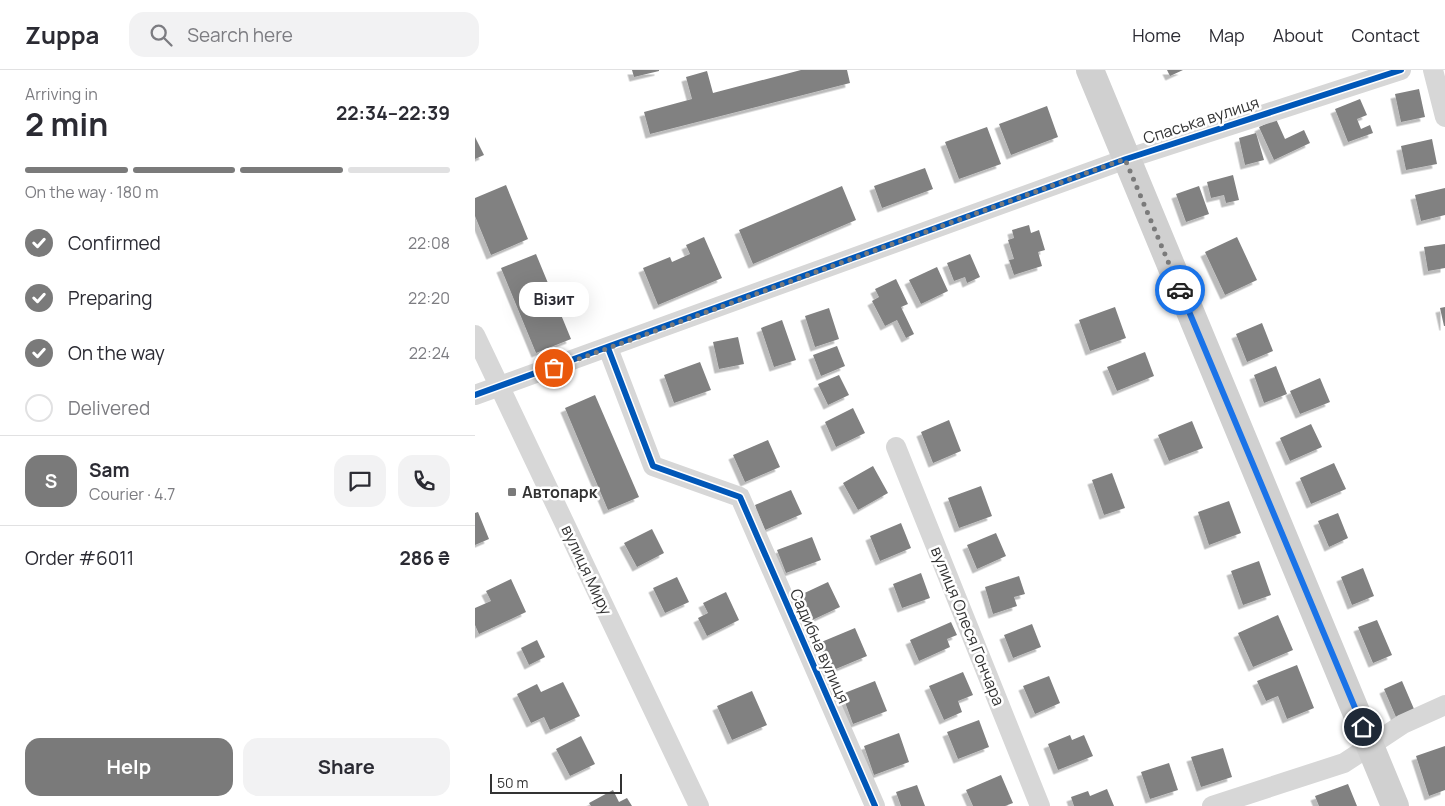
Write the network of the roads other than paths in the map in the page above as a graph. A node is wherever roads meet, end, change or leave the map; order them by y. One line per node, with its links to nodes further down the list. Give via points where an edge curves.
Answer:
1 (1090, 70): 5 (main road)
2 (1401, 70): 5 (street, Спаська вулиця)
3 (1433, 70): 4 (street)
4 (1445, 117)
5 (1125, 159): 7 (street, Спаська вулиця); 12 (main road)
6 (475, 335): 8 (street, вулиця Миру)
7 (608, 348): 8 (street, Спаська вулиця); 14 (street, Садибна вулиця, via 653,466 740,497)
8 (500, 387): 9 (street, Спаська вулиця); 13 (street, вулиця Миру)
9 (475, 396)
10 (896, 447): 15 (street, вулиця Олеся Гончара)
11 (1445, 705): 12 (street, via 1403,724)
12 (1371, 745): 16 (street, via 1344,763); 17 (main road)
13 (699, 806)
14 (875, 806)
15 (1040, 806)
16 (1212, 806)
17 (1395, 806)

